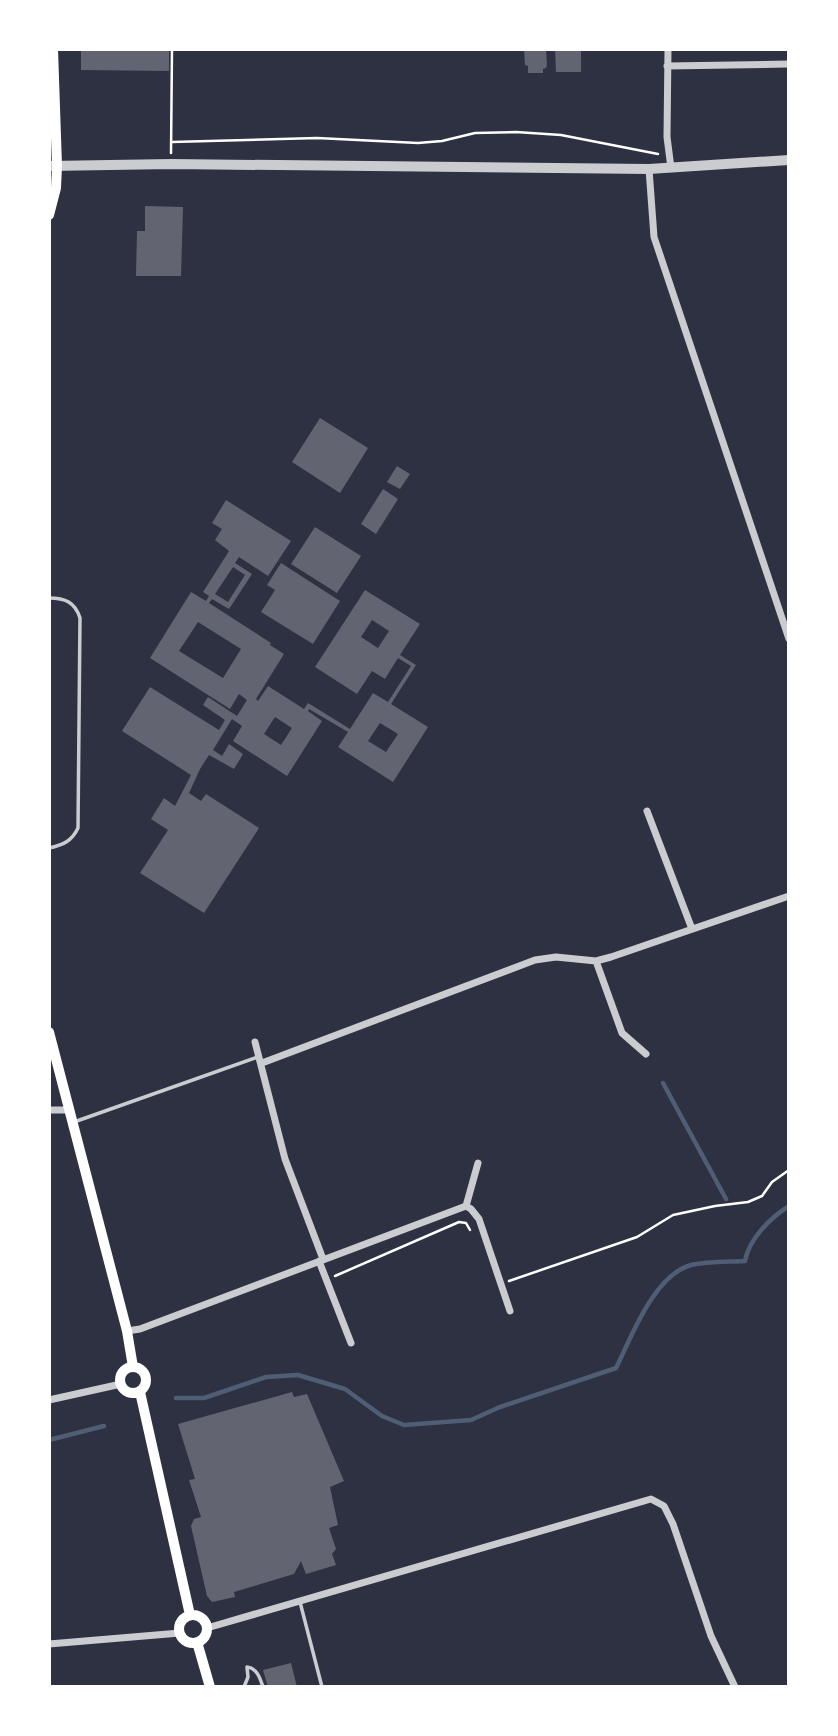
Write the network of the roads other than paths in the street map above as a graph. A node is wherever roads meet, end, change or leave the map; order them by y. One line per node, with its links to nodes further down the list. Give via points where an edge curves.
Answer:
1 (53, 49): 6 (main road)
2 (668, 49): 4 (street)
3 (789, 64): 4 (street)
4 (667, 66): 7 (street)
5 (789, 160): 7 (street)
6 (53, 166): 8 (street, via 171,163); 9 (main road, via 56,188)
7 (671, 168): 8 (street)
8 (649, 169): 12 (street, via 654,237)
9 (49, 209): 10 (main road)
10 (49, 215)
11 (49, 598): 14 (lane, via 68,601 80,618 78,828 68,842)
12 (789, 639)
13 (647, 811): 16 (street)
14 (49, 848)
15 (789, 896): 16 (street)
16 (692, 929): 17 (street)
17 (596, 961): 20 (street, via 622,1033); 21 (street, via 536,960)
18 (49, 1031): 23 (main road)
19 (255, 1042): 21 (street)
20 (646, 1054)
21 (261, 1060): 24 (lane); 27 (street, via 285,1159)
22 (49, 1110): 23 (street)
23 (68, 1110): 24 (main road)
24 (71, 1123): 29 (main road)
25 (478, 1163): 26 (street)
26 (466, 1206): 27 (street); 28 (street, via 479,1219)
27 (321, 1260): 29 (street); 30 (street)
28 (510, 1311)
29 (127, 1331): 31 (main road)
30 (351, 1343)
31 (133, 1367): 32 (main road, via 123,1373); 33 (main road, via 146,1378)
32 (121, 1384): 33 (main road, via 129,1392); 34 (street)
33 (140, 1392): 36 (main road)
34 (49, 1400)
35 (300, 1602): 37 (street); 44 (lane); 45 (street, via 646,1499 656,1500 673,1524 711,1636)
36 (190, 1615): 37 (main road, via 200,1616); 38 (main road, via 181,1622)
37 (207, 1628): 39 (main road, via 205,1637)
38 (180, 1633): 39 (main road, via 185,1640); 40 (street)
39 (197, 1642): 41 (main road)
40 (49, 1644)
41 (209, 1687)
42 (244, 1687): 43 (lane, via 247,1667 253,1667)
43 (263, 1687)
44 (322, 1687)
45 (735, 1687)

